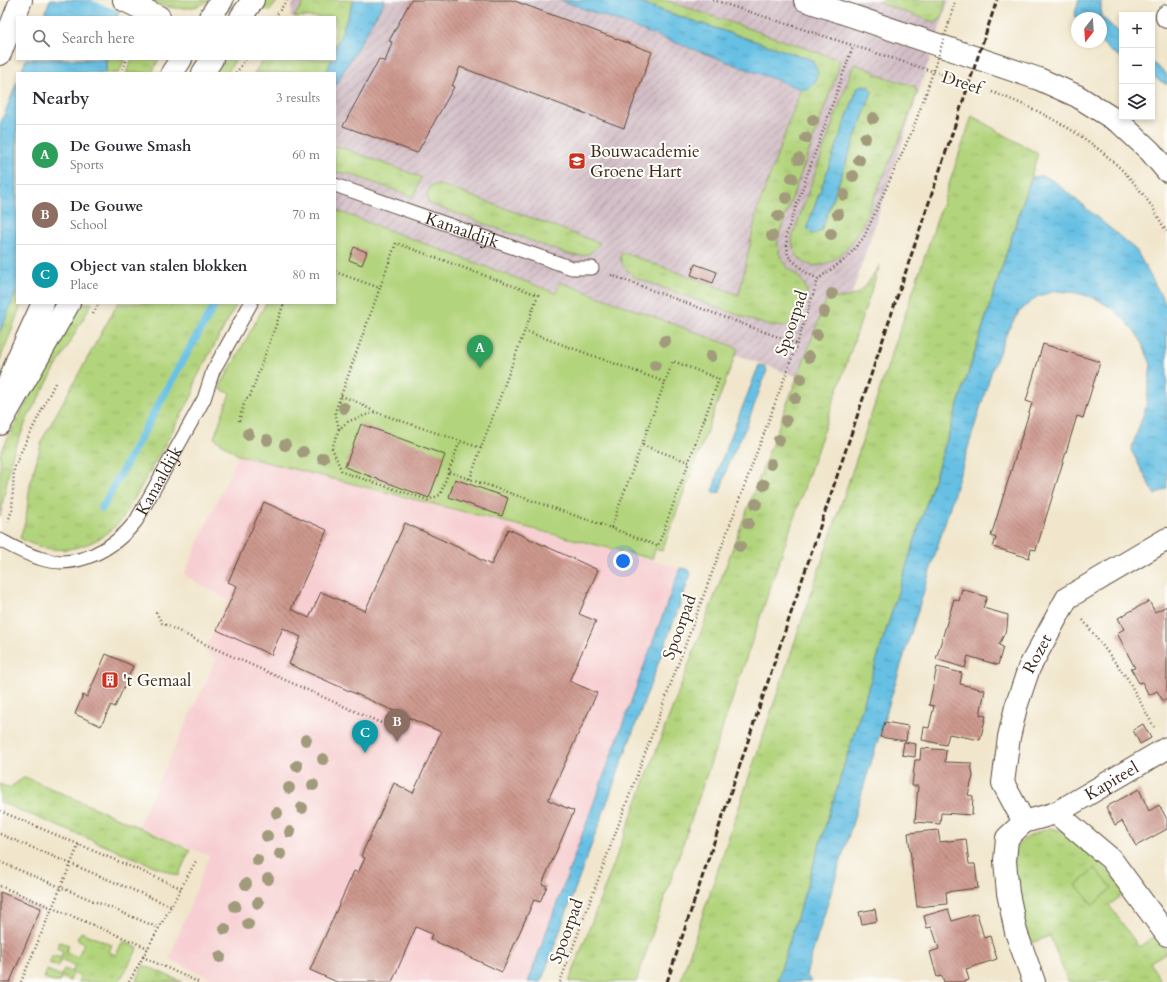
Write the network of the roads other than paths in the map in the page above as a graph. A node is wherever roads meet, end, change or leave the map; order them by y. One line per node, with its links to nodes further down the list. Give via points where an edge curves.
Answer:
1 (21, 0): 9 (street)
2 (124, 0): 6 (street)
3 (222, 0): 7 (street)
4 (253, 0): 8 (street)
5 (805, 0): 14 (street, Dreef, via 1039,79 1077,96 1120,124 1150,151)
6 (157, 16)
7 (211, 16)
8 (242, 16)
9 (0, 54)
10 (180, 60): 12 (street)
11 (211, 60): 13 (street)
12 (173, 72)
13 (204, 72)
14 (1167, 171)
15 (336, 185): 16 (lane, Kanaaldijk, via 572,268)
16 (592, 268)
17 (43, 304): 20 (street)
18 (68, 304): 21 (street)
19 (250, 304): 23 (lane, Kanaaldijk, via 213,371 204,399 127,533 101,552 74,561 41,559)
20 (0, 406)
21 (0, 424)
22 (1167, 539): 26 (street, Rozet, via 1067,598 1029,668 1009,737 1003,783)
23 (0, 540)
24 (1166, 748): 25 (street, Kapiteel)
25 (1056, 813): 26 (street); 27 (street, via 1111,859)
26 (1024, 822): 28 (street, via 1008,838 1005,861 1016,932)
27 (1167, 935)
28 (1034, 982)

